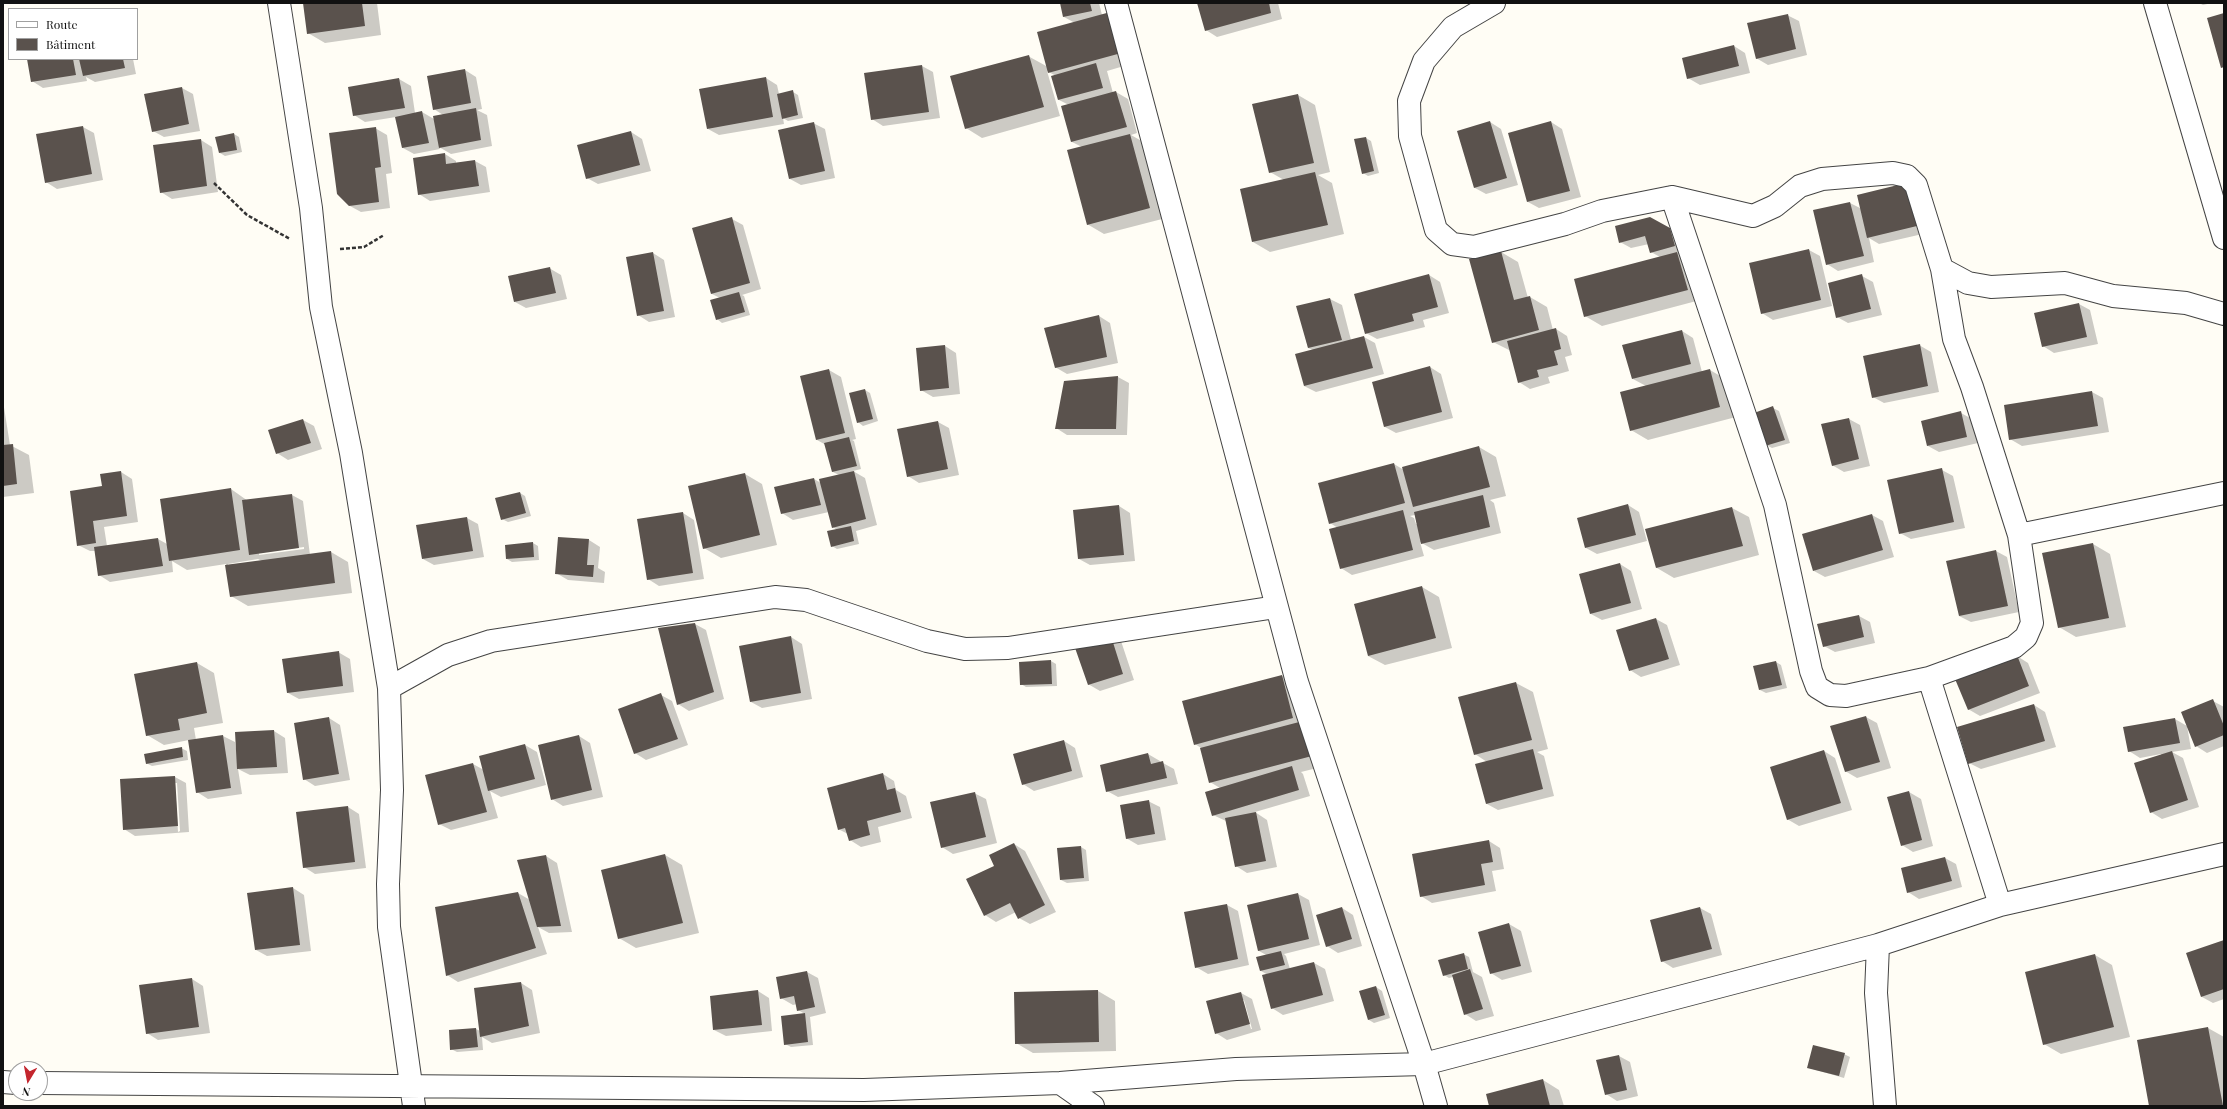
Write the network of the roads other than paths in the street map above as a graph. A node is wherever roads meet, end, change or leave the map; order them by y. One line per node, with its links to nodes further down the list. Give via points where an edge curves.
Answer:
1 (279, 3): 13 (street, via 311,208 321,307 351,452)
2 (1116, 3): 11 (street)
3 (1494, 3): 5 (street, via 1453,27 1424,61 1409,101 1410,136 1436,230 1452,244 1474,247 1565,224 1602,211)
4 (2155, 3): 6 (street)
5 (1672, 197): 7 (street, via 1753,216 1775,206 1800,186 1822,179 1893,173 1907,176 1916,184); 12 (street, via 1775,505 1810,671 1817,687 1830,695 1846,696)
6 (2224, 238)
7 (1942, 269): 8 (street, via 1968,283 1991,287 2065,283 2113,296 2186,303); 10 (street, via 1954,339 1972,386)
8 (2224, 314)
9 (2224, 493): 10 (street)
10 (2019, 535): 12 (street, via 2032,622 2026,637 2014,646)
11 (1276, 607): 13 (street, via 1008,648 965,648 927,641 806,600 775,597 491,641 448,656); 17 (street, via 1297,682)
12 (1929, 678): 15 (street)
13 (389, 688): 20 (street, via 392,790 389,927)
14 (2224, 854): 15 (street)
15 (2000, 904): 16 (street)
16 (1878, 945): 17 (street); 24 (street, via 1876,993)
17 (1424, 1064): 19 (street, via 1236,1069); 23 (street)
18 (48, 1083): 20 (street)
19 (1060, 1083): 21 (street); 22 (street)
20 (412, 1096): 21 (street)
21 (866, 1098)
22 (1093, 1106)
23 (1436, 1106)
24 (1885, 1106)

